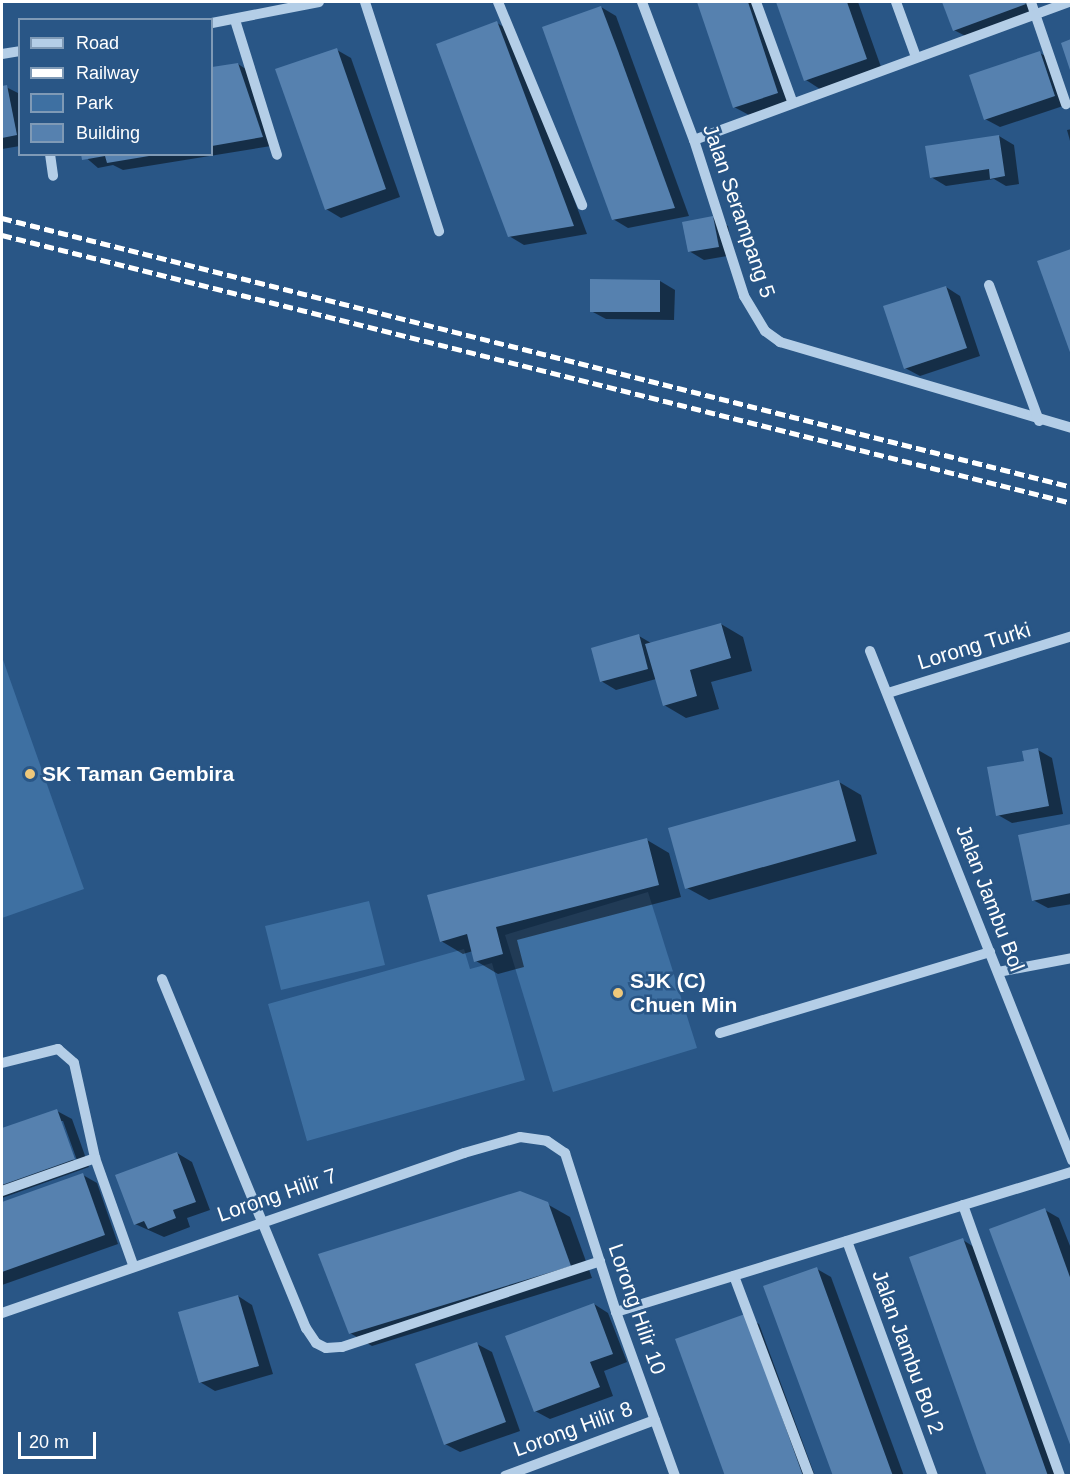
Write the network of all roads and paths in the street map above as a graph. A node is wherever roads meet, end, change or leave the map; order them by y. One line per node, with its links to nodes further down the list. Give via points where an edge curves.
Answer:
1 (319, 2): 10 (street)
2 (365, 2): 22 (street)
3 (498, 2): 21 (street)
4 (642, 2): 17 (street, Jalan Serampang 5)
5 (756, 2): 15 (street)
6 (896, 2): 14 (street)
7 (1032, 2): 9 (street)
8 (1069, 2): 9 (street)
9 (1036, 13): 14 (street); 16 (street)
10 (235, 20): 11 (street); 18 (street)
11 (213, 23)
12 (18, 51): 13 (street)
13 (2, 54)
14 (916, 57): 15 (street)
15 (792, 101): 17 (street)
16 (1066, 104)
17 (694, 140): 24 (street, Jalan Serampang 5, via 744,296 765,331 780,342)
18 (277, 155)
19 (50, 156): 20 (street)
20 (53, 176)
21 (582, 205)
22 (439, 231)
23 (989, 285): 24 (street)
24 (1039, 420): 25 (street, Jalan Serampang 5)
25 (1071, 428)
26 (1071, 636): 28 (street, Lorong Turki)
27 (870, 651): 28 (street, Jalan Jambu Bol)
28 (888, 693): 29 (street, Jalan Jambu Bol)
29 (990, 952): 31 (street, Jalan Jambu Bol); 33 (street)
30 (1071, 958): 31 (street)
31 (998, 972): 37 (street, Jalan Jambu Bol)
32 (162, 979): 41 (street)
33 (720, 1033)
34 (2, 1064): 36 (street, via 58,1049 74,1063)
35 (565, 1154): 41 (street, Lorong Hilir 7, via 547,1141 520,1137); 43 (street, Lorong Hilir 10)
36 (95, 1158): 39 (street); 44 (street)
37 (1071, 1160)
38 (1071, 1172): 40 (street)
39 (2, 1191)
40 (963, 1205): 42 (street); 53 (street)
41 (265, 1220): 43 (street, via 306,1328 316,1343 326,1348 342,1347); 44 (street, Lorong Hilir 7)
42 (847, 1241): 45 (street); 52 (street, Jalan Jambu Bol 2)
43 (600, 1261): 46 (street, Lorong Hilir 10)
44 (133, 1265): 47 (street, Lorong Hilir 7)
45 (734, 1276): 46 (street); 51 (street)
46 (616, 1312): 48 (street, Lorong Hilir 10)
47 (2, 1313)
48 (655, 1420): 49 (street, Lorong Hilir 8); 50 (street, Lorong Hilir 10)
49 (505, 1476)
50 (675, 1476)
51 (809, 1476)
52 (933, 1476)
53 (1060, 1476)

